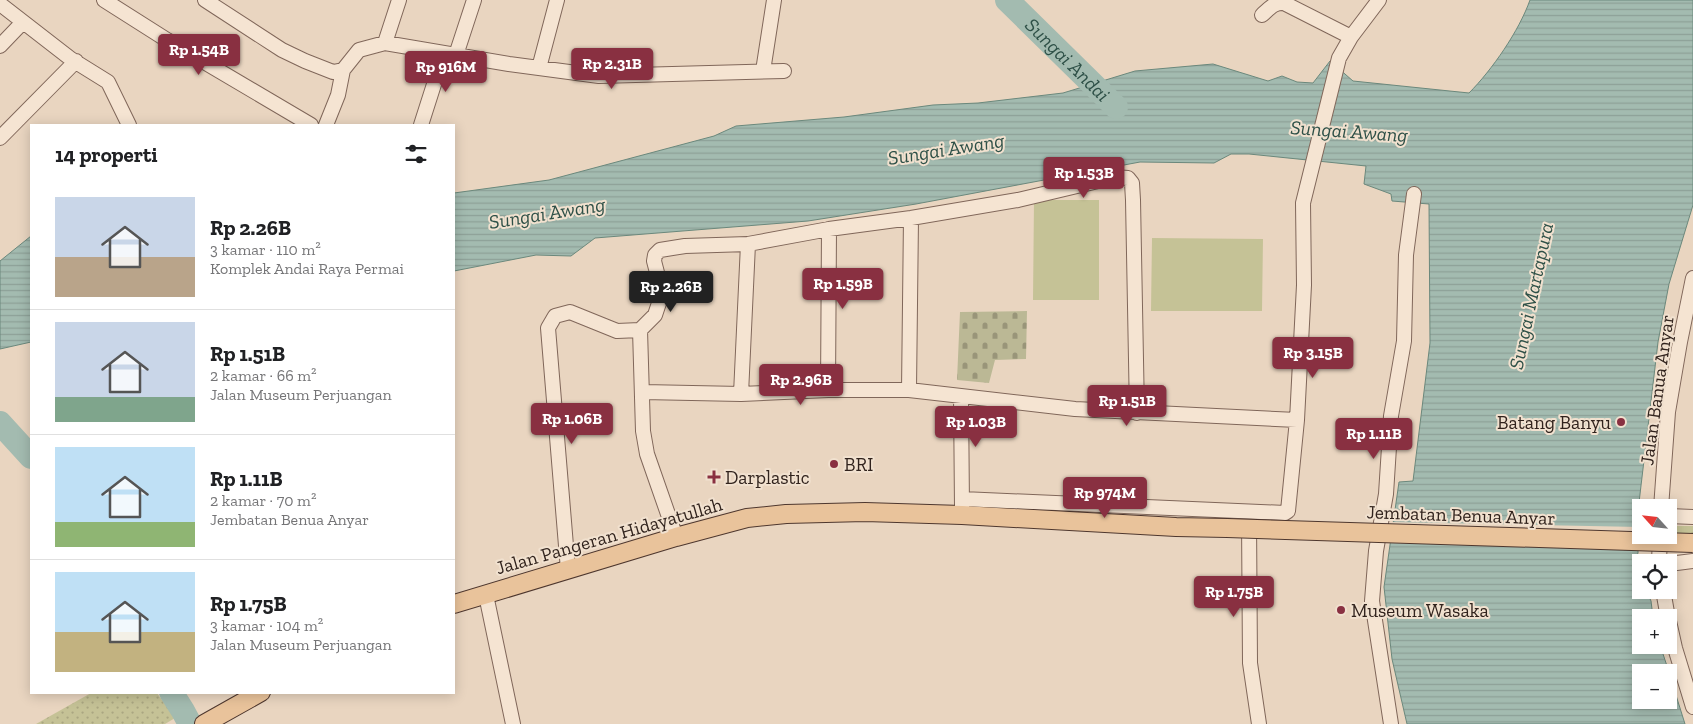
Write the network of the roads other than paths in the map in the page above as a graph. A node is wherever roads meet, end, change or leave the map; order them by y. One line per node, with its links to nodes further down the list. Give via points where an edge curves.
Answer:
1 (104, 0): 21 (street)
2 (205, 0): 17 (street, via 305,62 333,72)
3 (399, 0): 12 (street)
4 (474, 0): 14 (street)
5 (557, 0): 16 (street)
6 (774, 0): 18 (street)
7 (1379, 0): 11 (street)
8 (0, 4): 10 (street)
9 (1262, 15): 11 (street, via 1274,5 1284,3)
10 (23, 22): 13 (street); 15 (street)
11 (1351, 37): 37 (street, via 1339,58 1303,203 1304,285)
12 (384, 42): 14 (street); 17 (street, via 359,50)
13 (0, 46)
14 (450, 54): 16 (street); 23 (street)
15 (76, 61): 20 (street, via 108,82); 24 (street)
16 (540, 68): 18 (street, via 599,76)
17 (343, 70): 22 (street, via 338,96)
18 (763, 71): 19 (street)
19 (784, 71)
20 (129, 124)
21 (309, 124)
22 (326, 124)
23 (421, 124)
24 (0, 138)
25 (1414, 194): 57 (street, via 1406,250 1404,341 1391,416 1386,494 1372,601)
26 (911, 218): 27 (street); 32 (street); 36 (street, via 1018,200 1115,177 1130,179)
27 (830, 229): 28 (street); 31 (street)
28 (748, 244): 30 (street, via 660,250 654,261 661,288 660,300 655,315); 34 (street)
29 (1693, 278): 38 (street, Jalan Banua Anyar, via 1668,412)
30 (640, 330): 33 (street); 48 (street, via 617,331 570,312 555,316 548,328)
31 (828, 390): 32 (street); 34 (street)
32 (909, 390): 35 (street)
33 (643, 392): 34 (street); 44 (street, via 643,431 647,454)
34 (741, 394)
35 (961, 396): 36 (street); 39 (street)
36 (1137, 413): 37 (street)
37 (1297, 420): 40 (street, via 1288,511)
38 (1662, 499)
39 (962, 507): 40 (street); 43 (main road, Jalan Pangeran Hidayatullah, via 1176,527); 44 (main road, Jalan Pangeran Hidayatullah, via 747,518)
40 (1249, 510): 56 (street, via 1250,663)
41 (1678, 516): 42 (street)
42 (1693, 517)
43 (1227, 528): 45 (main road, Jembatan Benua Anyar, bridge)
44 (676, 537): 48 (main road, Jalan Pangeran Hidayatullah)
45 (1693, 543)
46 (1693, 561): 47 (street)
47 (1677, 563)
48 (568, 570): 49 (main road, Jalan Pangeran Hidayatullah)
49 (486, 595): 50 (main road, Jalan Pangeran Hidayatullah); 55 (street)
50 (455, 604)
51 (1677, 654): 53 (street)
52 (257, 694): 54 (main road)
53 (1693, 707)
54 (206, 723)
55 (513, 724)
56 (1259, 724)
57 (1391, 724)

